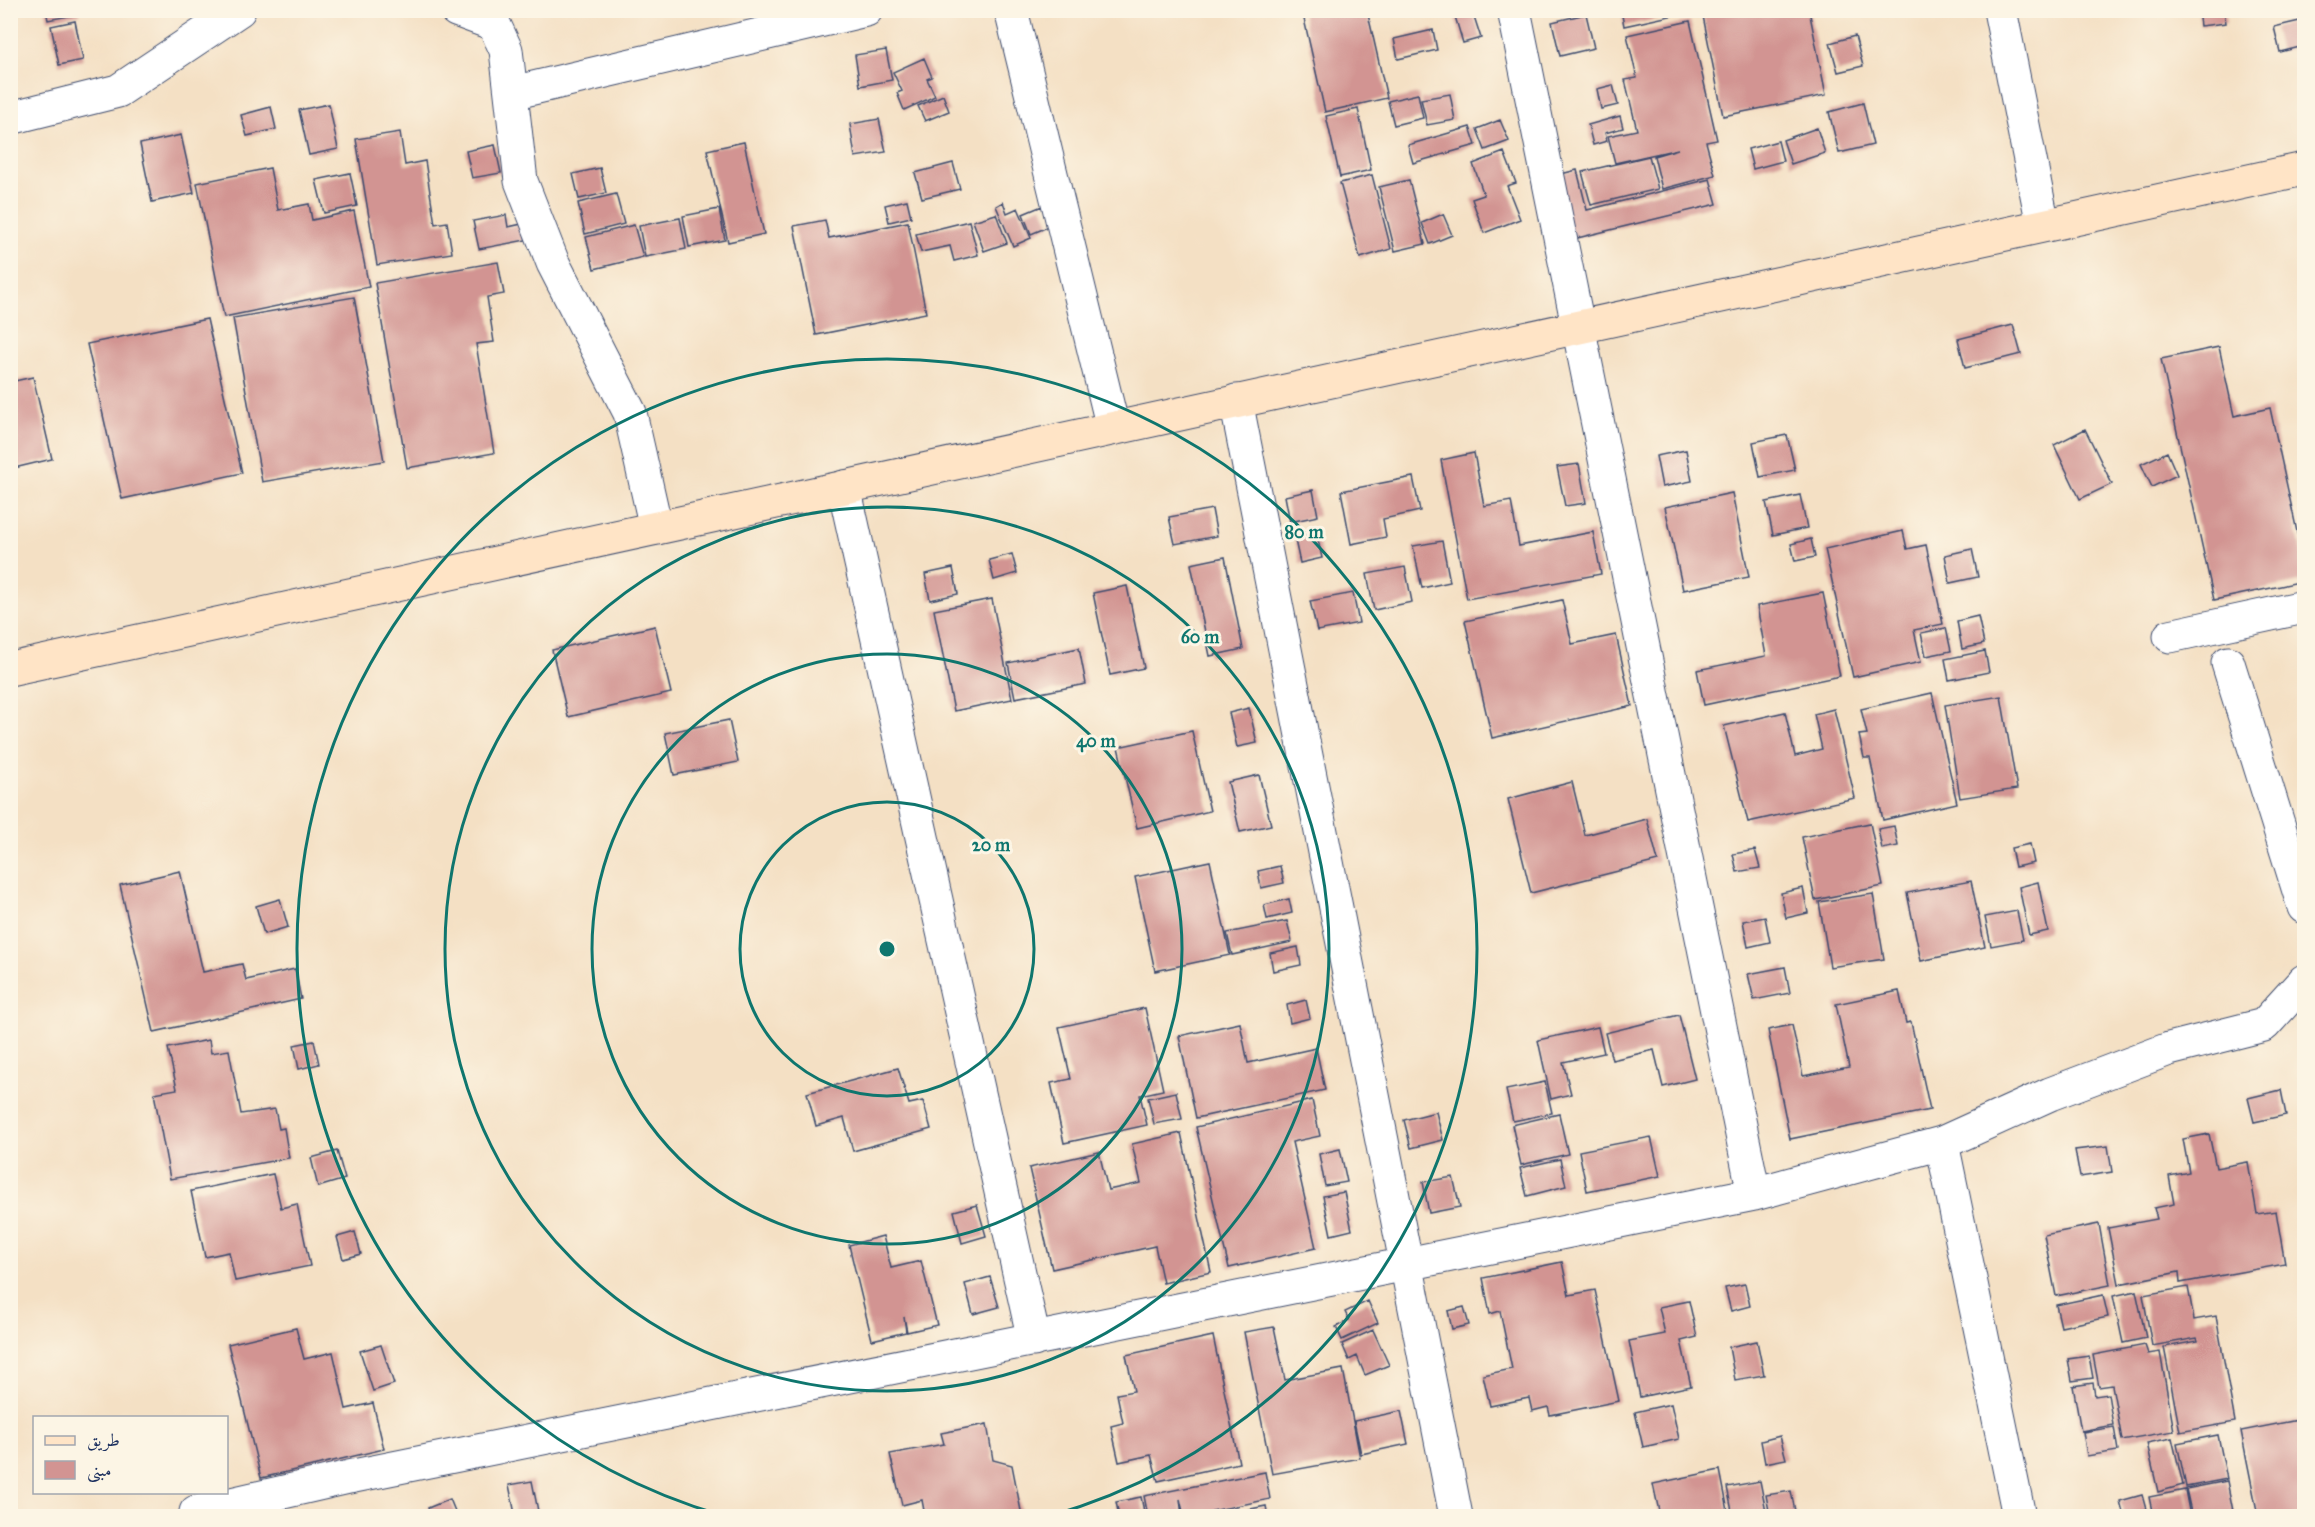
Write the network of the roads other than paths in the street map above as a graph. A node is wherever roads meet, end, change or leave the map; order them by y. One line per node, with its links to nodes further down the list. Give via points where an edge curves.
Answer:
1 (239, 10): 8 (street, via 118,91)
2 (866, 10): 7 (street)
3 (1011, 10): 13 (street)
4 (1514, 10): 11 (street)
5 (2000, 10): 10 (street)
6 (473, 14): 7 (street, via 494,24 506,50)
7 (512, 93): 15 (street, via 521,181 553,263 630,413)
8 (10, 118)
9 (2304, 169): 10 (street)
10 (2043, 225): 11 (street)
11 (1578, 327): 12 (street); 23 (street)
12 (1236, 401): 13 (street); 24 (street)
13 (1113, 428): 14 (street)
14 (844, 487): 15 (street); 25 (street)
15 (656, 528): 19 (street)
16 (2304, 607): 17 (street)
17 (2170, 636)
18 (2228, 663): 20 (street)
19 (10, 669)
20 (2304, 907)
21 (2304, 981): 22 (street, via 2264,1025 2169,1049 2050,1094)
22 (1942, 1143): 23 (street); 28 (street)
23 (1754, 1194): 24 (street)
24 (1405, 1266): 25 (street); 27 (street)
25 (1034, 1340): 26 (street, via 349,1477 196,1512)
26 (197, 1516)
27 (1456, 1516)
28 (2019, 1516)

